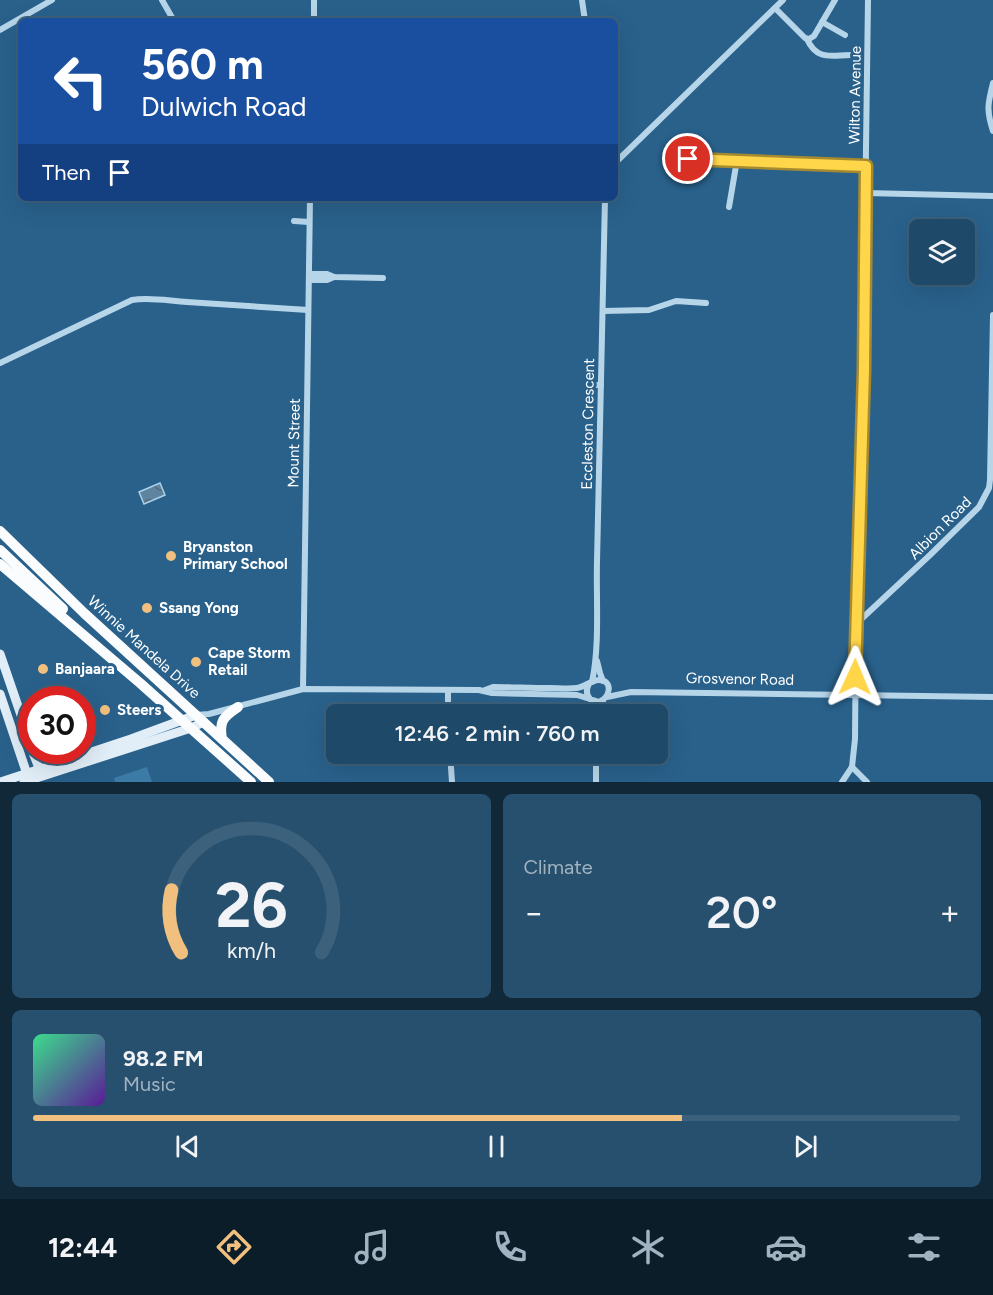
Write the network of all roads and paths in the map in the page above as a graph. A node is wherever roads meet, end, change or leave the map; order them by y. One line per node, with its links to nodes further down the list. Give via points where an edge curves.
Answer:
1 (52, 0): 9 (street)
2 (162, 0): 10 (street)
3 (314, 0): 11 (street)
4 (582, 0): 12 (street)
5 (783, 0): 8 (street)
6 (835, 0): 14 (street)
7 (868, 0): 24 (street, Wilton Avenue)
8 (775, 8): 17 (street); 22 (street)
9 (21, 18)
10 (172, 18)
11 (314, 18)
12 (585, 18)
13 (18, 20): 15 (street)
14 (822, 22): 16 (street); 17 (street, via 812,38)
15 (0, 30)
16 (845, 35)
17 (807, 39): 18 (street, via 824,56)
18 (851, 55)
19 (993, 82): 20 (street, via 988,104)
20 (993, 131)
21 (676, 158): 23 (street)
22 (618, 160)
23 (737, 160): 24 (street); 29 (street)
24 (866, 166): 25 (street, Wilton Avenue)
25 (866, 193): 26 (street); 44 (street, Wilton Avenue)
26 (993, 196)
27 (310, 201): 31 (street, Mount Street)
28 (605, 201): 36 (street, Eccleston Crescent)
29 (729, 207)
30 (294, 221): 31 (street)
31 (309, 222): 32 (street, Mount Street)
32 (309, 277): 33 (street, via 327,274); 35 (street, Mount Street)
33 (383, 278)
34 (706, 303): 36 (street, via 676,301 649,310)
35 (308, 310): 38 (street, via 132,300); 50 (street, Mount Street)
36 (603, 311): 40 (street, Eccleston Crescent)
37 (993, 315): 44 (street, Albion Road, via 990,480 985,498)
38 (0, 363)
39 (587, 385): 40 (street)
40 (601, 385): 46 (street, Eccleston Crescent)
41 (1, 531): 64 (main road, Winnie Mandela Drive, via 76,606)
42 (0, 550): 45 (main road)
43 (0, 564): 45 (main road, Winnie Mandela Drive)
44 (856, 624): 55 (street, Wilton Avenue)
45 (102, 650): 65 (main road, Winnie Mandela Drive)
46 (596, 651): 48 (street, Eccleston Crescent); 49 (street, Eccleston Crescent)
47 (0, 654): 62 (street)
48 (604, 682): 49 (street); 53 (street, Grosvenor Road); 57 (street, via 609,692)
49 (591, 683): 52 (street, via 580,688 493,687); 58 (street, via 587,693)
50 (303, 689): 51 (street); 63 (street)
51 (448, 690): 52 (street); 59 (street)
52 (485, 691): 58 (street, via 577,695)
53 (631, 692): 55 (street, Grosvenor Road); 57 (street, Grosvenor Road)
54 (0, 694): 72 (street)
55 (855, 695): 56 (street, Grosvenor Road); 70 (street, Wilton Avenue)
56 (993, 697)
57 (605, 699): 58 (street); 61 (street)
58 (591, 700): 60 (street)
59 (448, 704)
60 (593, 704)
61 (602, 704)
62 (18, 707)
63 (237, 707): 64 (street); 66 (main road, via 222,720)
64 (203, 717): 65 (street); 66 (main road, Winnie Mandela Drive)
65 (187, 724): 69 (street); 71 (street); 75 (main road, Winnie Mandela Drive)
66 (222, 739): 76 (main road, Winnie Mandela Drive)
67 (451, 764): 77 (street)
68 (596, 764): 78 (street)
69 (74, 766): 71 (street); 74 (street)
70 (852, 767): 79 (street); 80 (street)
71 (42, 776): 72 (street)
72 (28, 779): 73 (street)
73 (1, 782)
74 (53, 782)
75 (250, 782)
76 (269, 782)
77 (452, 782)
78 (596, 782)
79 (842, 782)
80 (867, 782)

